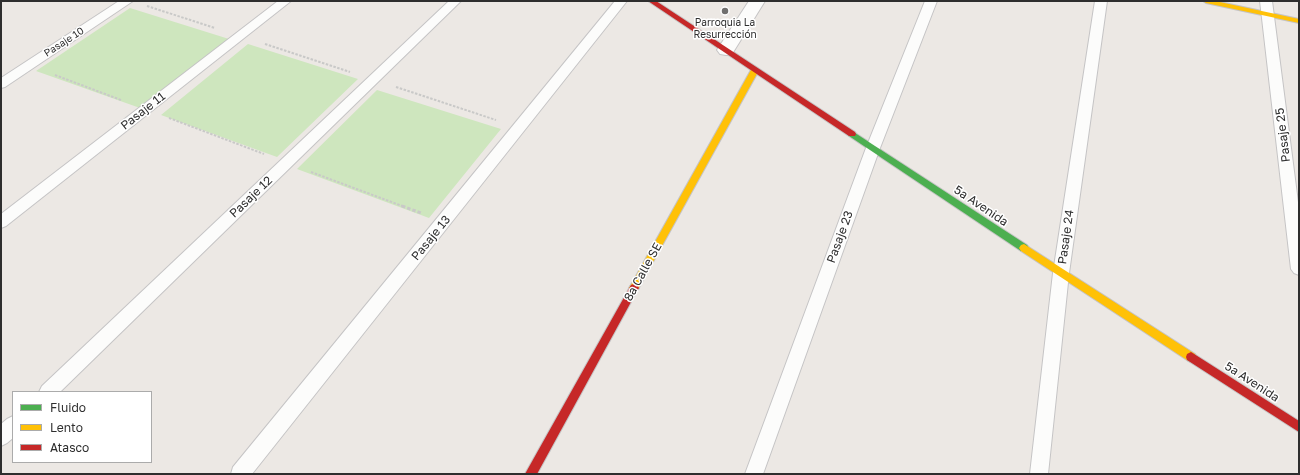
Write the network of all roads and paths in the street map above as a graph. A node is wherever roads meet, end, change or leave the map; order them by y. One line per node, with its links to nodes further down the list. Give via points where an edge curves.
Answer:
1 (127, 1): 15 (lane, Pasaje 10)
2 (285, 1): 13 (lane, Pasaje 11)
3 (455, 1): 17 (lane, Pasaje 12)
4 (621, 1): 20 (lane, Pasaje 13)
5 (652, 1): 14 (street, 5a Avenida)
6 (757, 1): 14 (street)
7 (931, 1): 21 (lane, Pasaje 23)
8 (1100, 1): 26 (lane, Pasaje 24)
9 (1206, 1): 11 (street)
10 (140, 3): 13 (path)
11 (1267, 8): 12 (street); 25 (lane, Pasaje 25)
12 (1299, 21)
13 (240, 36): 17 (path); 19 (lane, Pasaje 11)
14 (726, 50): 16 (street, 5a Avenida)
15 (29, 65): 18 (lane, Pasaje 10); 19 (path)
16 (755, 70): 21 (street, 5a Avenida); 32 (street, 8a Calle SE)
17 (373, 79): 20 (path); 22 (lane, Pasaje 12)
18 (1, 84)
19 (146, 109): 22 (path); 24 (lane, Pasaje 11)
20 (519, 127): 23 (lane, Pasaje 13)
21 (873, 148): 26 (street, 5a Avenida); 33 (lane, Pasaje 23)
22 (287, 162): 23 (path); 27 (lane, Pasaje 12)
23 (444, 221): 31 (lane, Pasaje 13)
24 (1, 222)
25 (1299, 269)
26 (1061, 273): 29 (street, 5a Avenida); 34 (lane, Pasaje 24)
27 (49, 391)
28 (12, 426): 30 (lane)
29 (1299, 427)
30 (1, 437)
31 (240, 474)
32 (531, 474)
33 (754, 474)
34 (1039, 474)

